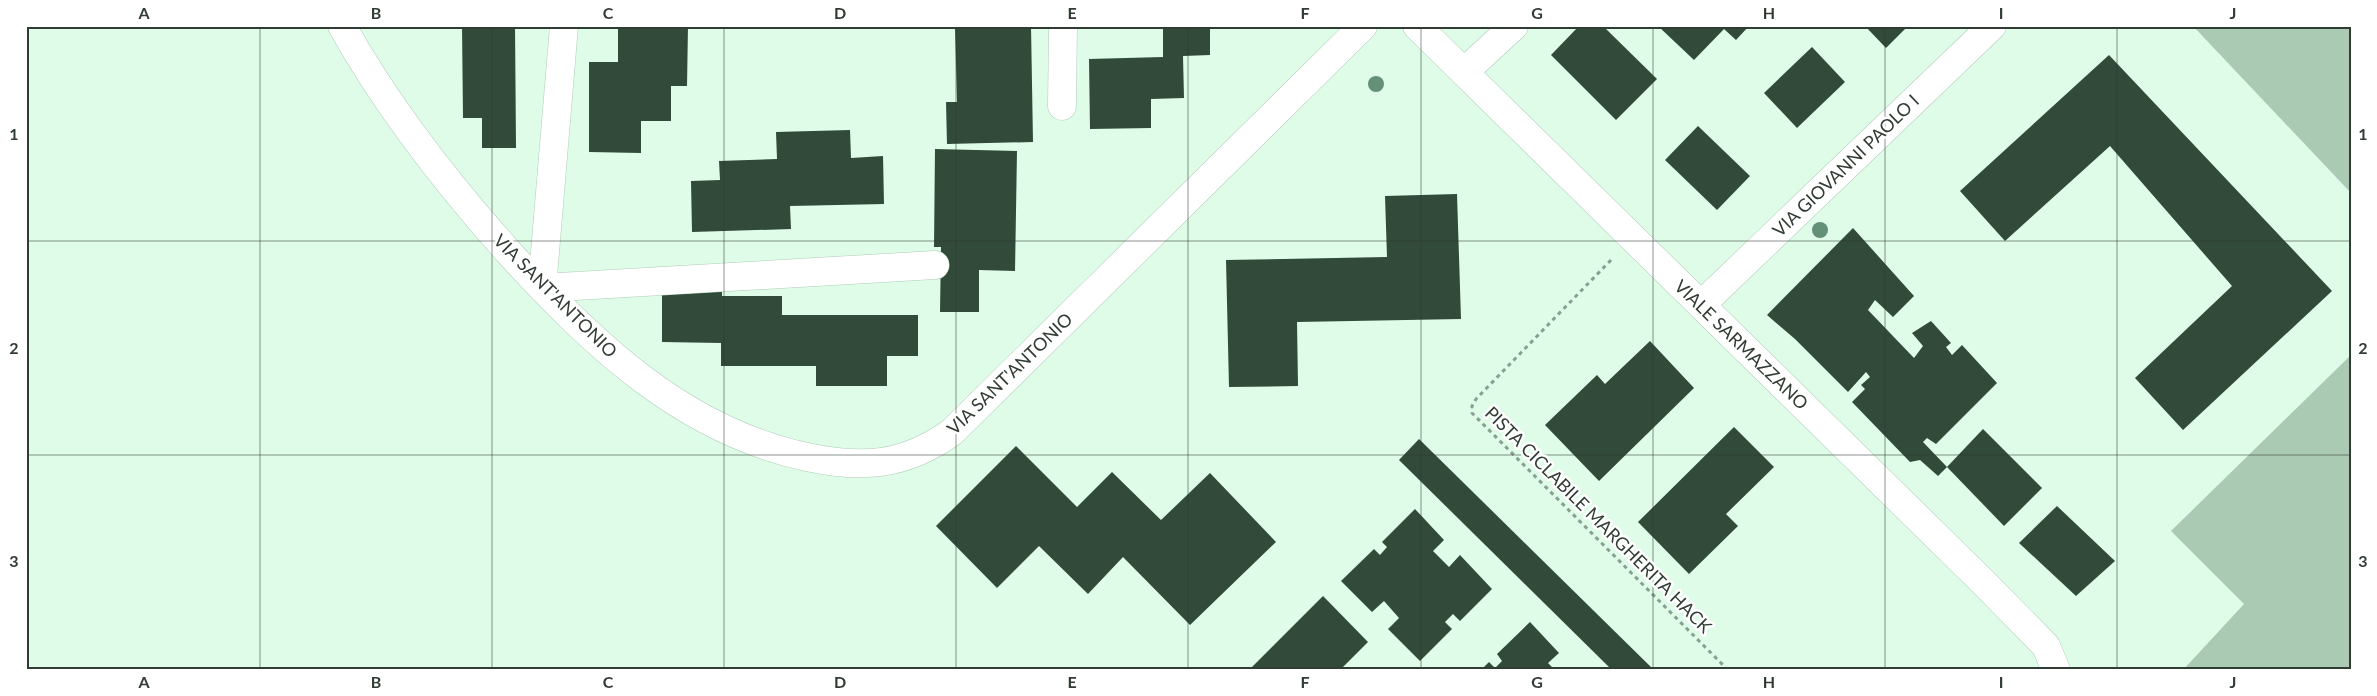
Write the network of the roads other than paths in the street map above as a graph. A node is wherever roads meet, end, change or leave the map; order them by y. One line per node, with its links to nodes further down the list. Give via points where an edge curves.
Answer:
1 (342, 26): 11 (street, VIA SANT'ANTONIO, via 387,99 429,158)
2 (564, 26): 11 (street)
3 (1063, 26): 9 (street)
4 (1363, 26): 11 (street, VIA SANT'ANTONIO, via 965,420 939,441 906,457 873,464 818,459 736,435 682,408 628,369)
5 (1417, 26): 8 (street, VIALE SARMAZZANO)
6 (1514, 26): 8 (street)
7 (1992, 26): 12 (street, VIA GIOVANNI PAOLO I)
8 (1464, 72): 12 (street, VIALE SARMAZZANO)
9 (1062, 106)
10 (935, 265): 11 (street)
11 (542, 288)
12 (1700, 305): 13 (street, VIALE SARMAZZANO, via 2046,646)
13 (2056, 670)

